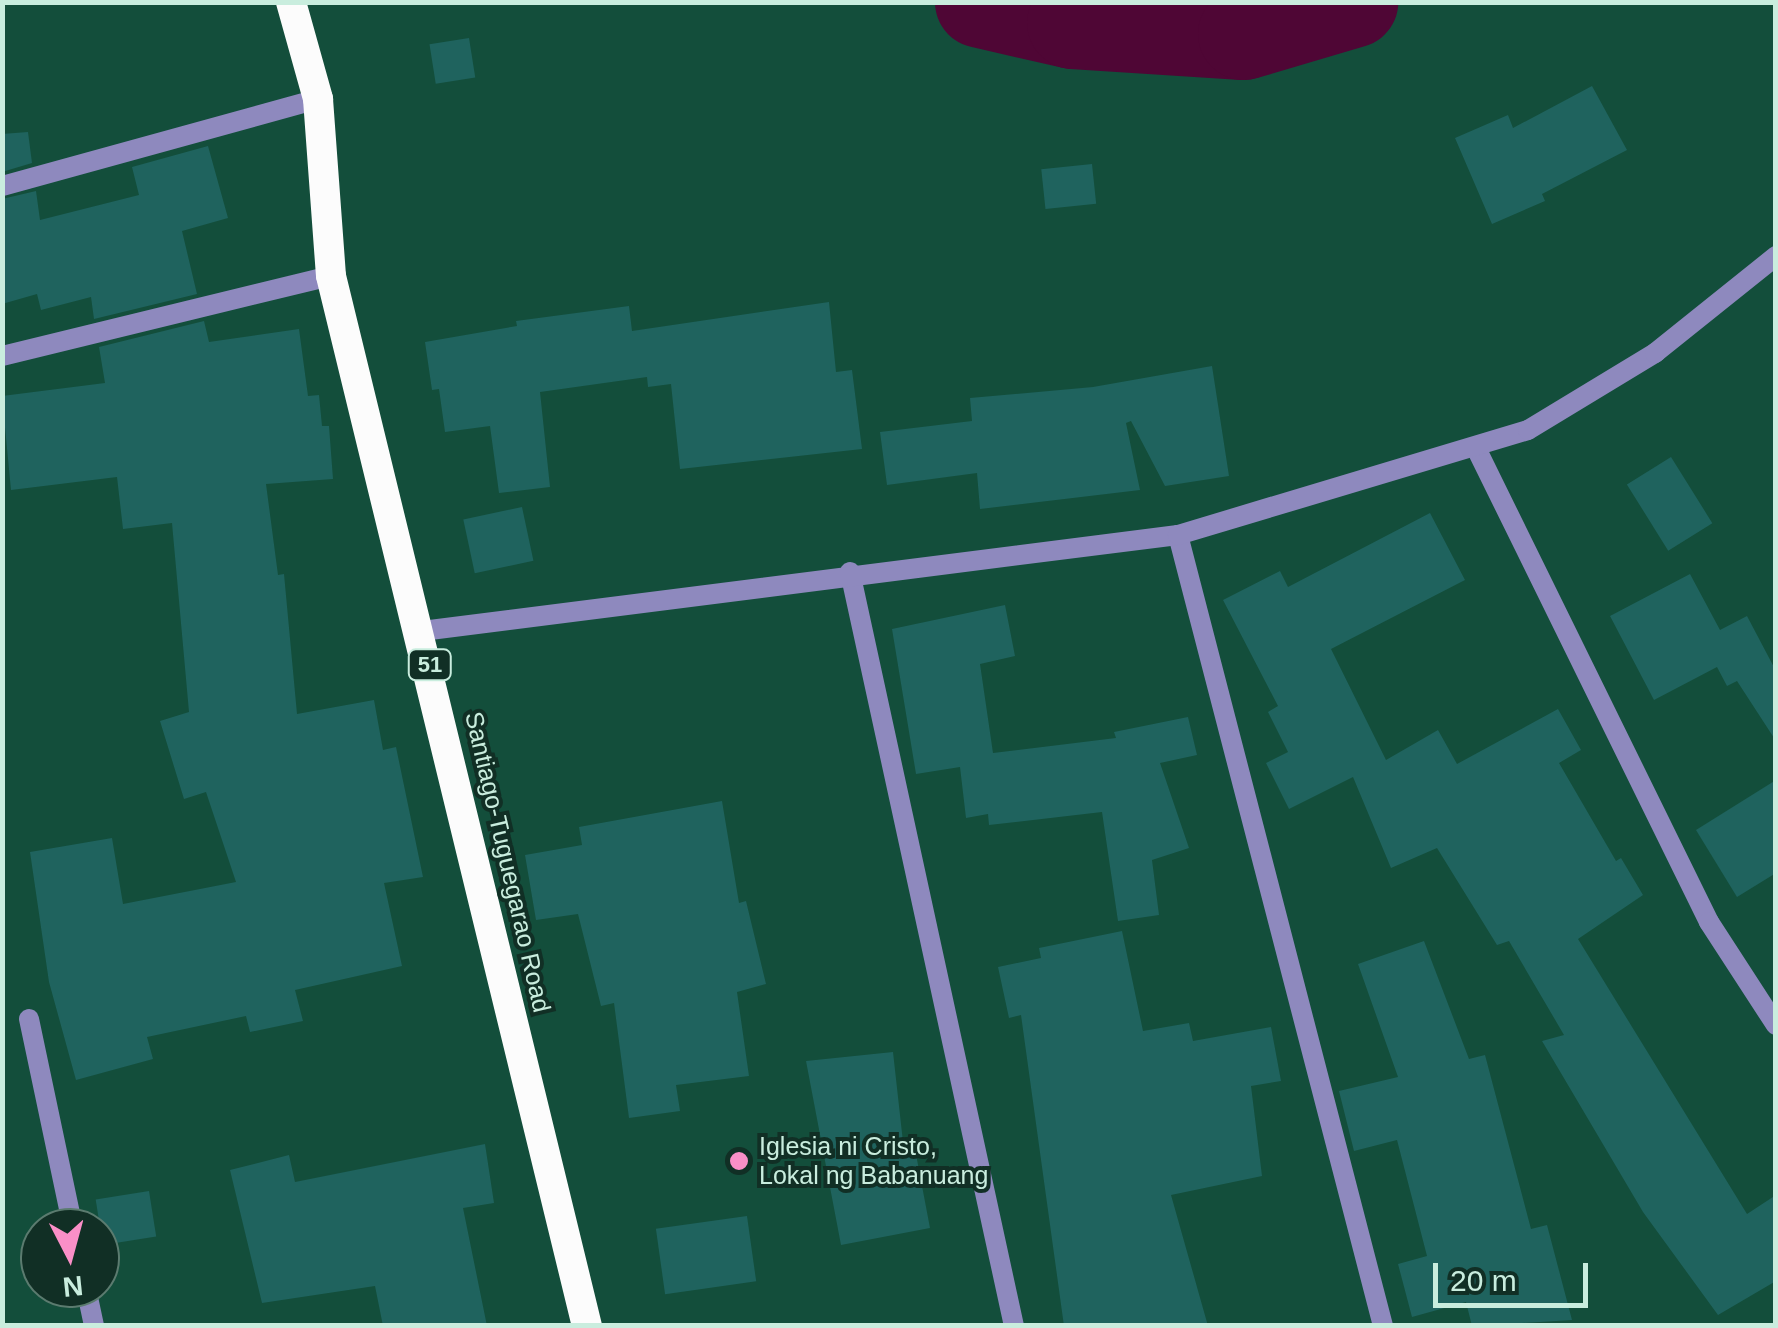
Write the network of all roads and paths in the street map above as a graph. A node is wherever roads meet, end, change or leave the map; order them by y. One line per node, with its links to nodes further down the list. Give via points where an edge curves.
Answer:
1 (290, 2): 2 (highway, Santiago-Tuguegarao Road / 51)
2 (318, 99): 3 (street); 5 (highway, Santiago-Tuguegarao Road / 51)
3 (2, 186)
4 (1776, 256): 7 (street, via 1654,353 1528,430)
5 (331, 276): 6 (street); 10 (highway, Santiago-Tuguegarao Road / 51)
6 (2, 356)
7 (1476, 448): 8 (street); 12 (street, via 1708,922)
8 (1178, 535): 9 (street); 16 (street)
9 (850, 572): 10 (street); 15 (street)
10 (422, 631): 14 (highway, Santiago-Tuguegarao Road / 51)
11 (29, 1020): 13 (street)
12 (1776, 1025)
13 (69, 1208)
14 (587, 1326)
15 (1014, 1326)
16 (1383, 1326)

